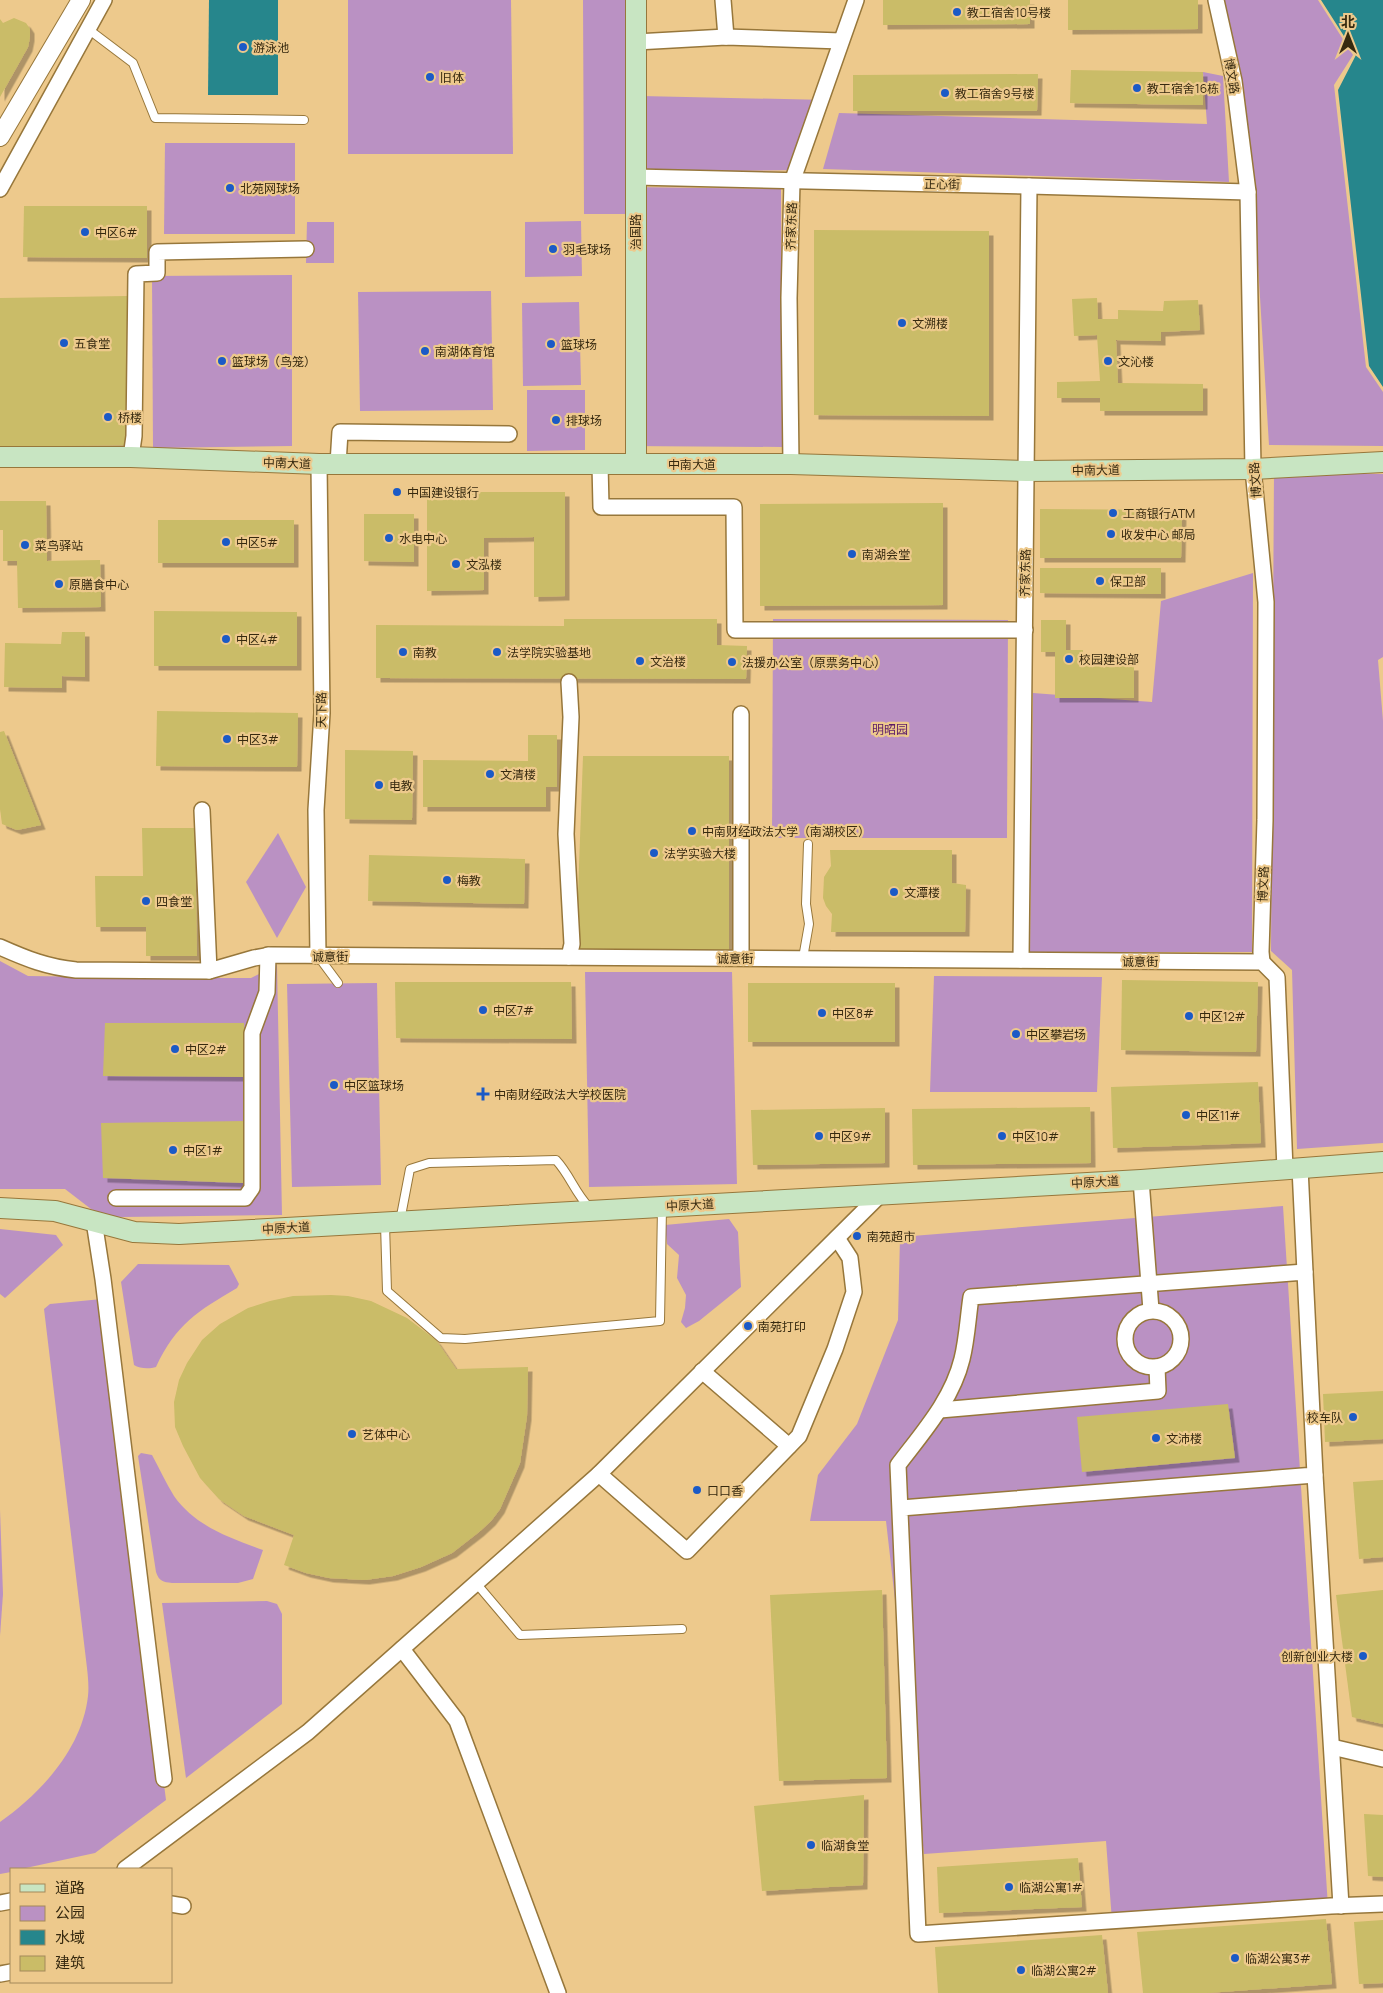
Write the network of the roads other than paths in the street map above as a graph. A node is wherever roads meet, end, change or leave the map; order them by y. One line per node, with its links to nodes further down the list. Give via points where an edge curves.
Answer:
1 (81, 0): 12 (street)
2 (104, 0): 7 (street)
3 (636, 0): 10 (main road, 治国路)
4 (723, 0): 8 (street)
5 (856, 0): 9 (street, 齐家东路)
6 (1216, 0): 17 (street, 博文路, via 1234,81)
7 (88, 29): 11 (lane, via 133,62 155,118); 16 (street)
8 (726, 37): 9 (street); 10 (street)
9 (841, 41): 14 (street, 齐家东路)
10 (636, 42): 13 (main road, 治国路)
11 (304, 120)
12 (0, 137)
13 (635, 177): 14 (street, 正心街); 25 (main road, 治国路)
14 (792, 182): 15 (street, 正心街); 26 (street, 齐家东路)
15 (1029, 186): 17 (street, 正心街); 28 (street, 齐家东路)
16 (0, 189)
17 (1248, 192): 27 (street, 博文路)
18 (306, 249): 21 (street, via 157,252 156,274 136,274)
19 (509, 434): 23 (street, 天下路, via 340,432)
20 (0, 457): 21 (main road, 中南大道)
21 (131, 457): 23 (main road, 中南大道)
22 (1383, 462): 27 (main road, 中南大道)
23 (328, 464): 24 (main road, 中南大道); 36 (street, 天下路, via 322,714 316,810)
24 (600, 464): 25 (main road, 中南大道); 29 (street, via 601,507 734,507 735,630)
25 (636, 464): 26 (main road, 中南大道)
26 (790, 464): 28 (main road, 中南大道)
27 (1253, 469): 28 (main road, 中南大道); 41 (street, 博文路, via 1266,602)
28 (1027, 471): 29 (street, 齐家东路)
29 (1025, 630): 40 (street, 齐家东路)
30 (569, 682): 37 (street, via 571,717 566,834 572,944)
31 (741, 714): 38 (street)
32 (202, 810): 42 (street)
33 (808, 844): 39 (lane, via 806,904 809,924)
34 (0, 947): 42 (street, 诚意街, via 58,968)
35 (268, 955): 36 (street, 诚意街); 42 (street, 诚意街); 48 (street, via 266,992 252,1033 252,1188 245,1198)
36 (318, 956): 37 (street, 诚意街); 43 (lane)
37 (569, 957): 38 (street, 诚意街)
38 (740, 958): 39 (street, 诚意街)
39 (803, 958): 40 (street, 诚意街)
40 (1021, 960): 41 (street, 诚意街)
41 (1262, 962): 45 (street, via 1277,978)
42 (209, 971)
43 (338, 983)
44 (1383, 1162): 45 (main road, 中原大道)
45 (1292, 1169): 46 (main road, 中原大道); 55 (street)
46 (1142, 1180): 47 (main road, 中原大道); 56 (street)
47 (881, 1194): 49 (main road, 中原大道); 54 (street)
48 (116, 1198)
49 (662, 1206): 51 (main road, 中原大道); 53 (lane, via 660,1321 465,1339 441,1338 387,1291)
50 (0, 1208): 52 (main road, 中原大道, via 55,1211)
51 (592, 1211): 53 (main road, 中原大道); 53 (lane, via 556,1160 429,1163 410,1169)
52 (94, 1221): 53 (main road, 中原大道, via 124,1230 156,1234); 70 (street)
53 (393, 1222)
54 (837, 1238): 59 (street); 61 (street, via 850,1258 854,1292 836,1349 799,1436)
55 (1305, 1272): 56 (street); 63 (street)
56 (1149, 1283): 57 (street); 60 (street, via 971,1297 962,1360)
57 (1151, 1310): 58 (street, via 1160,1311 1175,1320 1182,1337 1176,1355); 58 (street, via 1142,1312 1128,1324 1124,1343 1127,1352 1141,1365)
58 (1156, 1367): 60 (street, via 1158,1391)
59 (702, 1372): 61 (street); 62 (street)
60 (940, 1410): 64 (street, via 898,1465)
61 (789, 1446): 62 (street, via 687,1551)
62 (599, 1474): 65 (street)
63 (1315, 1476): 64 (street); 68 (street)
64 (900, 1508): 73 (street, via 918,1934)
65 (476, 1583): 66 (lane, via 520,1635); 67 (street)
66 (682, 1629)
67 (402, 1649): 71 (street, via 308,1732); 74 (street, via 457,1721)
68 (1332, 1747): 69 (street); 73 (street)
69 (1383, 1759)
70 (164, 1779)
71 (126, 1868)
72 (1383, 1904): 73 (street)
73 (1341, 1906)
74 (558, 1993)

